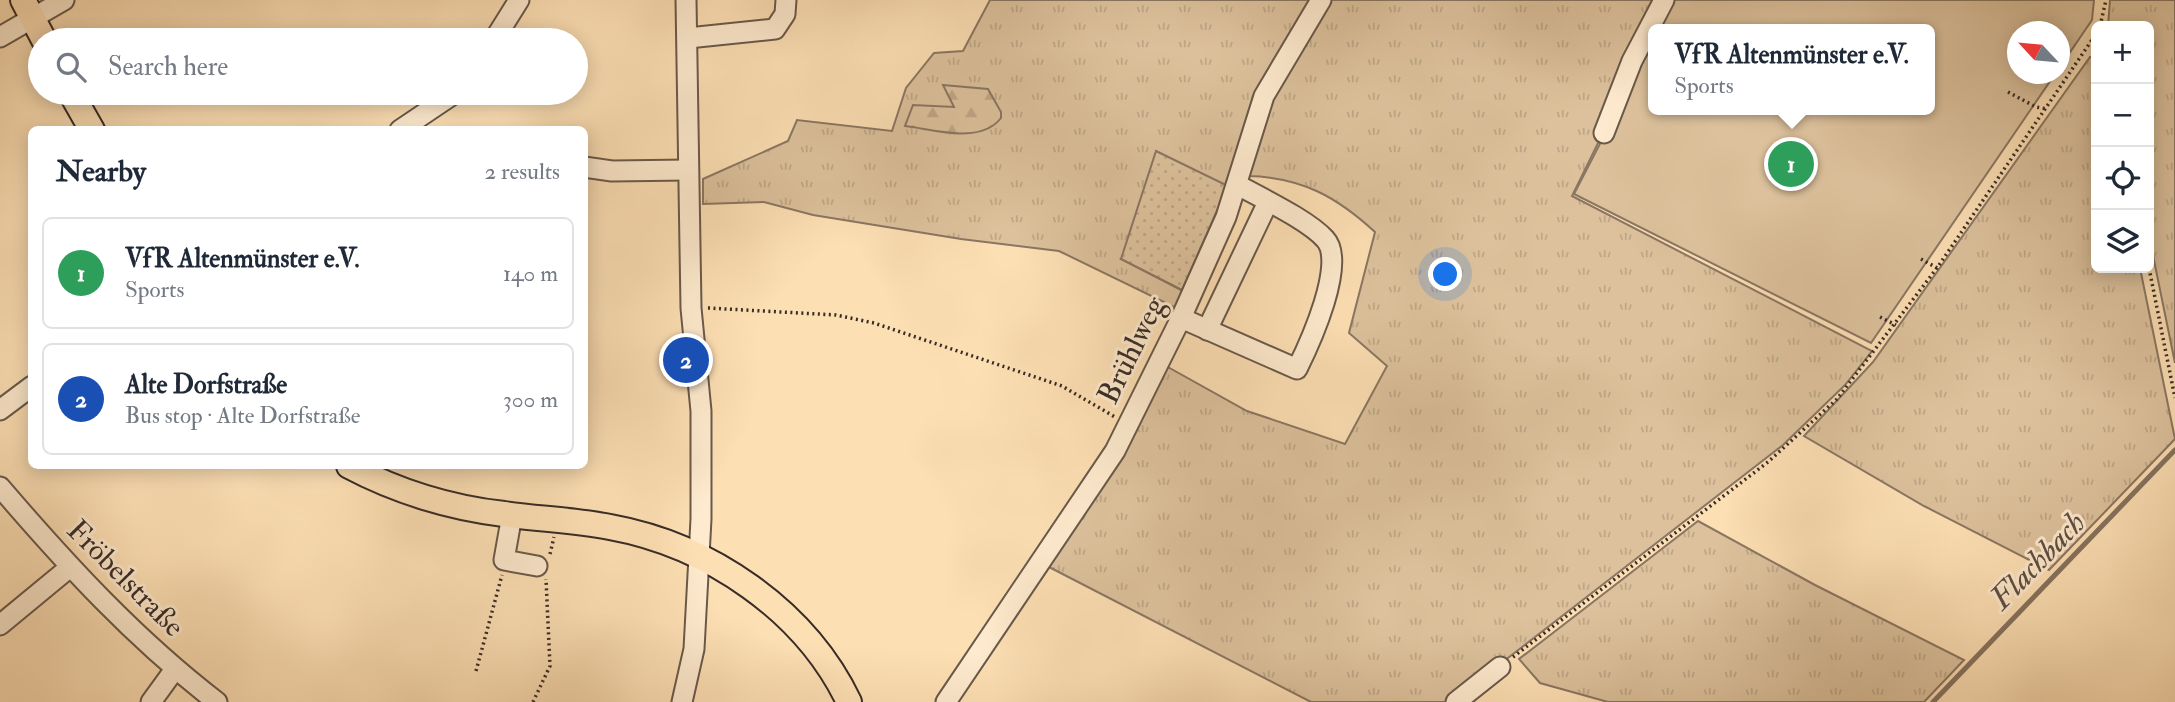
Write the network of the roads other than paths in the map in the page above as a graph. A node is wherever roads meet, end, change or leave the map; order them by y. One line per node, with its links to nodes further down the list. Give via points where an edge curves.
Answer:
1 (64, 0): 7 (street)
2 (519, 0): 10 (street)
3 (686, 0): 13 (street)
4 (786, 0): 13 (street, via 785,15 775,29)
5 (1321, 0): 21 (street, Brühlweg, via 1264,96)
6 (1664, 0): 8 (street)
7 (28, 9): 9 (main road); 12 (street)
8 (1651, 24)
9 (38, 28)
10 (502, 28)
11 (1648, 30): 18 (street)
12 (0, 37)
13 (688, 38): 20 (street)
14 (78, 105): 16 (main road)
15 (437, 105): 17 (street)
16 (90, 126)
17 (406, 126)
18 (1604, 133)
19 (588, 168): 20 (street)
20 (688, 170): 30 (street, via 691,308 701,411)
21 (1238, 185): 22 (street); 23 (street, Brühlweg)
22 (1268, 202): 24 (street); 24 (street, via 1325,239 1334,256 1333,276 1310,342 1297,369)
23 (1181, 318): 24 (street); 40 (street, Brühlweg, via 1128,426 1066,528)
24 (1207, 330)
25 (28, 389): 26 (street)
26 (0, 410)
27 (356, 469): 29 (main road, via 430,499)
28 (0, 486): 32 (street, Fröbelstraße)
29 (512, 515): 30 (main road, via 635,533); 31 (street, via 504,560)
30 (700, 557): 38 (street, via 694,649); 39 (main road, via 734,576 796,625 819,652)
31 (544, 566)
32 (69, 568): 33 (street); 35 (street, Fröbelstraße)
33 (0, 625)
34 (1500, 667): 41 (street)
35 (175, 670): 36 (street); 37 (street, Fröbelstraße)
36 (151, 702)
37 (218, 702)
38 (682, 702)
39 (849, 702)
40 (946, 702)
41 (1456, 702)

